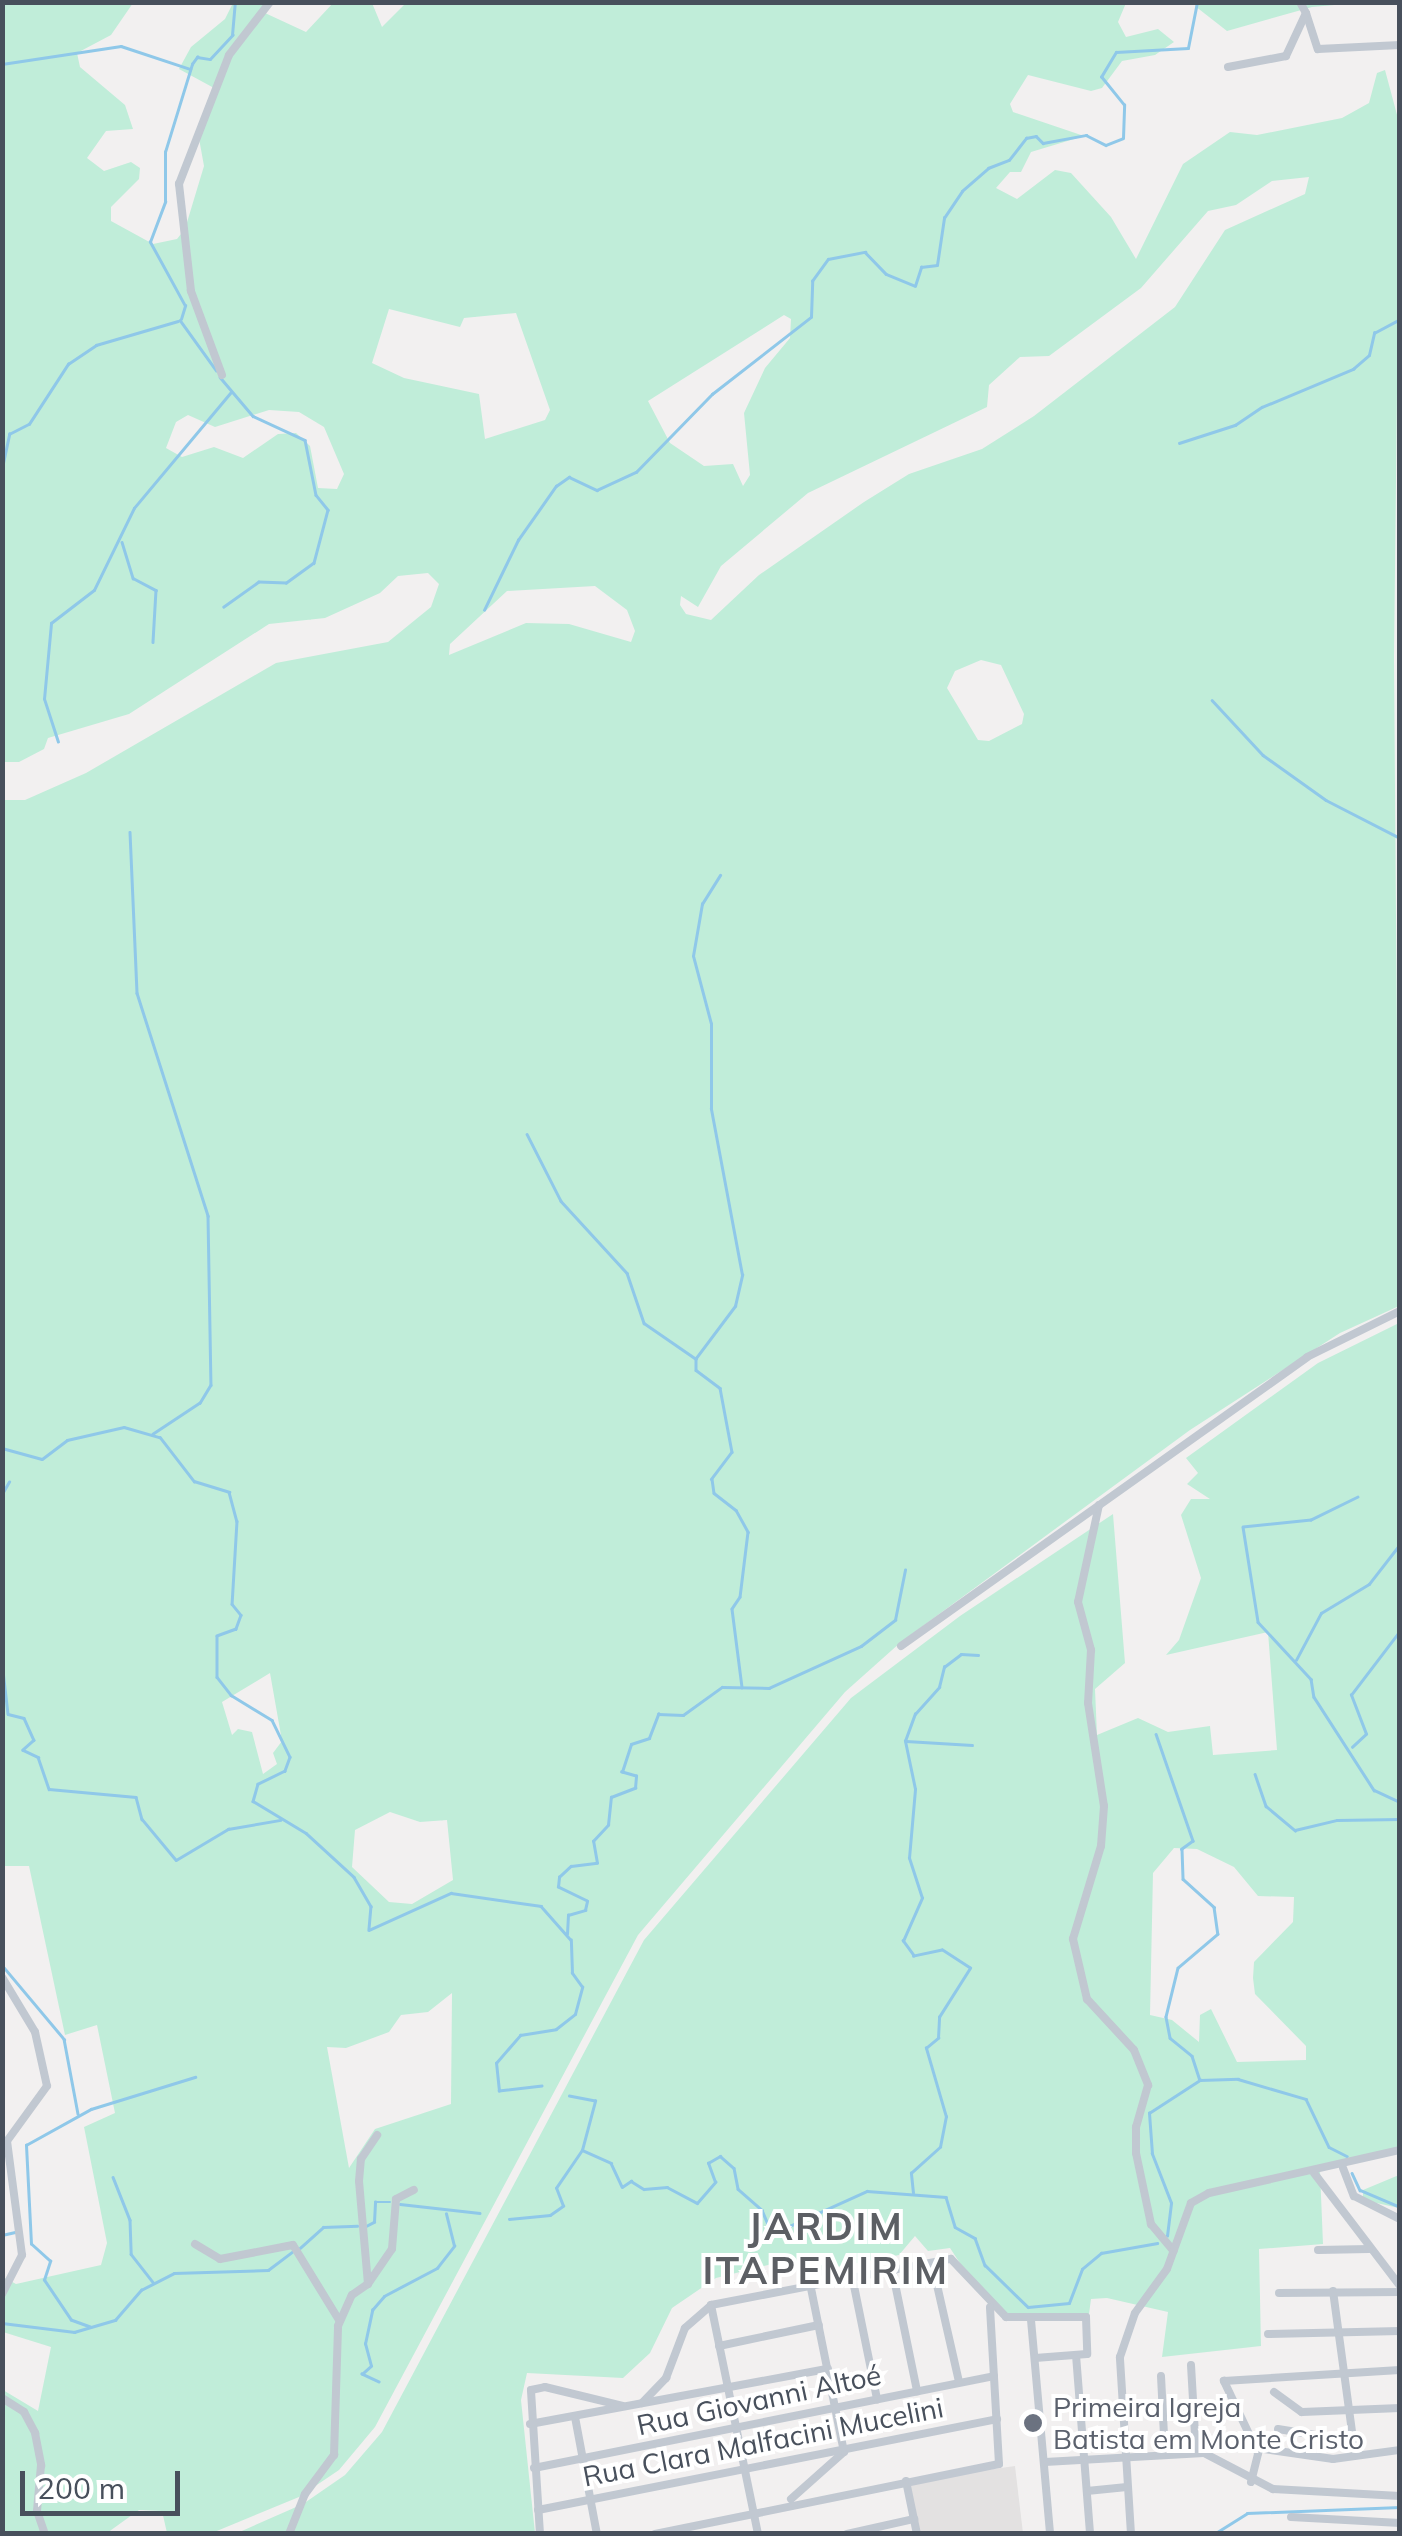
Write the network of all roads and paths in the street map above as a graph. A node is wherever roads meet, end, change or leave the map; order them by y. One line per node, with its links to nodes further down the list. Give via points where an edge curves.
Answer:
1 (270, 2): 6 (street, via 229,55 179,184 191,291)
2 (1300, 2): 3 (street)
3 (1306, 13): 4 (street, via 1318,49); 5 (street, via 1286,56)
4 (1400, 45)
5 (1228, 67)
6 (222, 375)
7 (1400, 1311): 8 (street, via 1307,1358)
8 (1099, 1505): 9 (street); 20 (street, via 1078,1602 1091,1650 1088,1704 1104,1806 1101,1846 1072,1939 1087,2000 1134,2050 1148,2085 1136,2153 1152,2224)
9 (901, 1646)
10 (2, 1977): 29 (street, via 31,2022 47,2086 7,2141 22,2255)
11 (376, 2136): 25 (street, via 359,2181)
12 (1400, 2150): 13 (street)
13 (1343, 2168): 14 (street); 16 (street, via 1354,2196)
14 (1314, 2173): 18 (street); 20 (street, via 1195,2198)
15 (414, 2190): 25 (street, via 396,2200 392,2249)
16 (1400, 2218)
17 (195, 2244): 32 (street, via 213,2258 228,2259 290,2244)
18 (1369, 2248): 19 (street); 26 (street)
19 (1318, 2250)
20 (1174, 2252): 70 (street, via 1122,2347)
21 (932, 2263): 22 (street); 31 (street, via 958,2263); 47 (street)
22 (892, 2270): 23 (street); 49 (street)
23 (852, 2276): 24 (street); 52 (street)
24 (810, 2283): 30 (street); 34 (street)
25 (368, 2284): 32 (street, via 352,2295)
26 (1400, 2289): 27 (street)
27 (1333, 2291): 28 (street); 35 (street)
28 (1279, 2293)
29 (2, 2294)
30 (711, 2305): 38 (street); 53 (street, via 685,2328 666,2378)
31 (990, 2307): 33 (street); 45 (street)
32 (339, 2320): 89 (street, via 334,2456 305,2494)
33 (1032, 2320): 39 (street, via 1087,2320 1090,2348); 40 (street)
34 (819, 2325): 38 (street); 42 (street)
35 (1338, 2329): 36 (street); 37 (street); 43 (street)
36 (1400, 2332)
37 (1268, 2334)
38 (719, 2346): 48 (street)
39 (1076, 2356): 40 (street); 72 (street)
40 (1036, 2358): 73 (street)
41 (1191, 2366): 67 (street)
42 (828, 2369): 48 (street); 55 (street)
43 (1343, 2369): 44 (street); 57 (street); 64 (street, via 1224,2381)
44 (1400, 2370)
45 (994, 2376): 47 (street, Rua Giovanni Altoé); 59 (street)
46 (1161, 2376): 69 (street)
47 (959, 2382): 49 (street, Rua Giovanni Altoé)
48 (728, 2387): 53 (street); 61 (street)
49 (917, 2390): 52 (street, Rua Giovanni Altoé)
50 (1274, 2392): 57 (street, via 1294,2410)
51 (2, 2398): 88 (street, via 24,2412 35,2433 41,2466 36,2504)
52 (877, 2399): 55 (street, Rua Giovanni Altoé)
53 (642, 2404): 54 (street)
54 (624, 2406): 58 (street); 60 (street, via 535,2386)
55 (836, 2408): 61 (street, Rua Giovanni Altoé); 66 (street)
56 (1400, 2408): 57 (street)
57 (1347, 2410): 63 (street)
58 (575, 2417): 60 (street); 71 (street)
59 (997, 2419): 66 (street, Rua Clara Malfacini Mucelini); 76 (street, via 1001,2458 995,2466)
60 (530, 2424): 74 (street)
61 (736, 2428): 71 (street, Rua Giovanni Altoé); 75 (street)
62 (1278, 2429): 63 (street)
63 (1352, 2441): 68 (street)
64 (1257, 2448): 68 (street, via 1333,2459); 77 (street)
65 (1400, 2450): 68 (street)
66 (844, 2452): 75 (street, Rua Clara Malfacini Mucelini); 82 (street)
67 (1196, 2453): 69 (street); 77 (street, via 1217,2457)
68 (1355, 2453)
69 (1164, 2455): 70 (street)
70 (1124, 2456): 72 (street); 78 (street)
71 (584, 2459): 74 (street, Rua Giovanni Altoé); 81 (street)
72 (1084, 2460): 73 (street); 79 (street)
73 (1045, 2462): 96 (street)
74 (534, 2468): 83 (street)
75 (745, 2469): 81 (street, Rua Clara Malfacini Mucelini); 84 (street)
76 (906, 2481): 82 (street); 86 (street)
77 (1250, 2482): 80 (street)
78 (1127, 2486): 79 (street); 98 (street)
79 (1087, 2491): 97 (street)
80 (1400, 2496)
81 (592, 2499): 83 (street, Rua Clara Malfacini Mucelini); 91 (street)
82 (788, 2502): 84 (street)
83 (538, 2510): 90 (street)
84 (754, 2511): 92 (street); 93 (street)
85 (1291, 2517): 87 (street)
86 (914, 2519): 94 (street); 95 (street)
87 (1400, 2524)
88 (45, 2534)
89 (289, 2534)
90 (540, 2534)
91 (597, 2534)
92 (655, 2534)
93 (758, 2534)
94 (846, 2534)
95 (918, 2534)
96 (1050, 2534)
97 (1090, 2534)
98 (1132, 2534)

